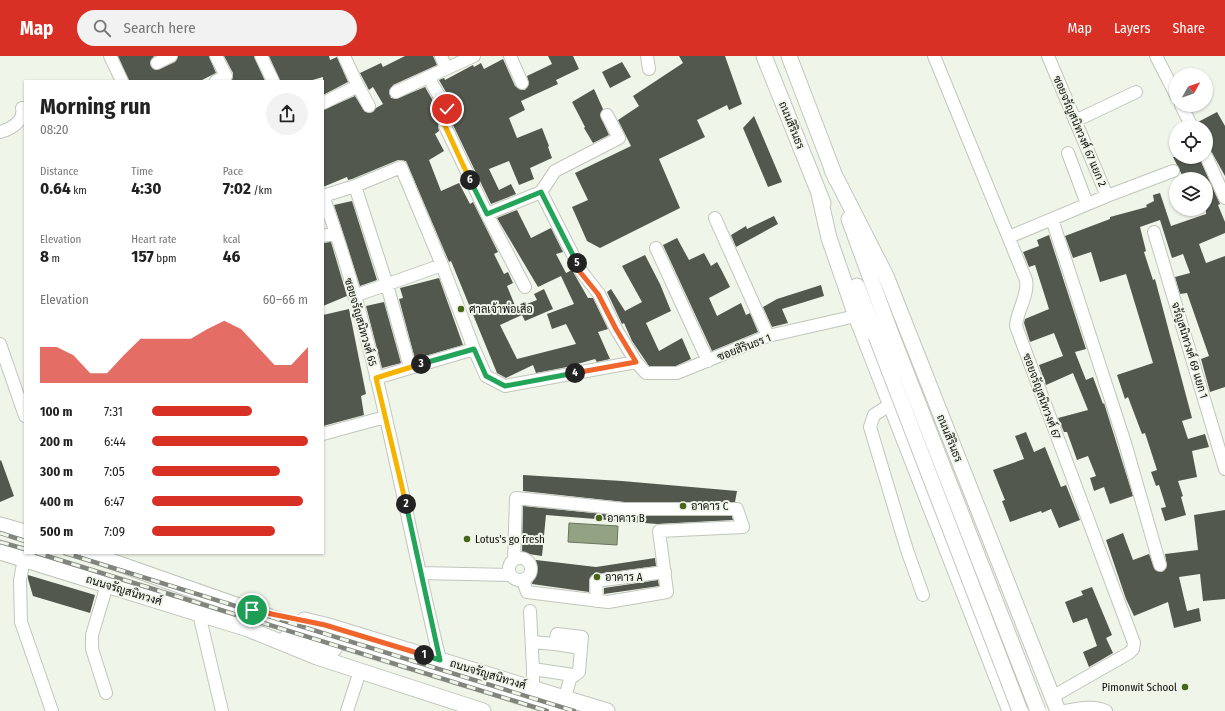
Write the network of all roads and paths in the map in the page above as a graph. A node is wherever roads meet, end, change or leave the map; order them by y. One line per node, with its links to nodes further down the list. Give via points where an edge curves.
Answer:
1 (110, 56): 19 (street)
2 (171, 56): 15 (street)
3 (216, 56): 20 (street, via 226,76)
4 (261, 56): 21 (street)
5 (344, 56): 24 (street)
6 (441, 56): 16 (street)
7 (474, 56): 16 (street)
8 (510, 56): 23 (street)
9 (647, 56): 17 (street)
10 (764, 56): 39 (main road, ถนนสิรินธร)
11 (789, 56): 35 (main road, ถนนสิรินธร)
12 (934, 56): 51 (street, ซอยจรัญสนิทวงศ์ 67)
13 (1048, 56): 31 (street, ซอยจรัญสนิทวงศ์ 67 แยก 2)
14 (1156, 56): 22 (street)
15 (157, 63)
16 (446, 68): 18 (street)
17 (649, 69)
18 (428, 76): 25 (street); 45 (street, via 447,109 445,126)
19 (122, 80)
20 (218, 80)
21 (273, 80)
22 (1169, 81)
23 (522, 83)
24 (358, 86): 27 (street); 28 (street)
25 (396, 92)
26 (1136, 92): 31 (street)
27 (324, 103)
28 (369, 106)
29 (22, 108): 32 (street, via 21,119)
30 (607, 115): 38 (street, via 619,138 555,170)
31 (1075, 121): 41 (street, ซอยจรัญสนิทวงศ์ 67 แยก 2)
32 (0, 132)
33 (1068, 153): 44 (street)
34 (1210, 164): 42 (street)
35 (832, 170): 91 (main road, ถนนสิรินธร, via 886,276); 109 (main road, ถนนสิรินธร, bridge, via 890,331)
36 (1173, 171): 41 (street)
37 (355, 186): 40 (street); 53 (street, via 400,167); 54 (street)
38 (541, 192): 45 (street); 62 (street, via 580,272 598,294)
39 (819, 194): 57 (main road, ถนนสิรินธร, via 829,238); 108 (main road, ถนนสิรินธร, bridge)
40 (324, 196)
41 (1107, 196): 44 (street, ซอยจรัญสนิทวงศ์ 67 แยก 2)
42 (1225, 198)
43 (324, 199): 49 (street, ซอยจรัญสนิทวงศ์ 65)
44 (1087, 204): 47 (street, ซอยจรัญสนิทวงศ์ 67 แยก 2)
45 (487, 214): 55 (street)
46 (715, 218): 58 (street)
47 (1052, 219): 51 (street, ซอยจรัญสนิทวงศ์ 67 แยก 2); 77 (street, via 1125,443)
48 (1154, 232): 69 (street, จรัญสนิทวงศ์ 69 แยก 1)
49 (336, 233): 50 (street); 56 (street, ซอยจรัญสนิทวงศ์ 65)
50 (324, 236)
51 (1009, 237): 99 (street, ซอยจรัญสนิทวงศ์ 67, via 1027,287 1016,326 1134,643 1129,653)
52 (656, 248): 61 (street)
53 (442, 265): 54 (street); 60 (street)
54 (387, 285): 56 (street); 63 (street)
55 (525, 287)
56 (354, 296): 64 (street, ซอยจรัญสนิทวงศ์ 65)
57 (856, 316): 58 (street, ซอยสิรินธร 1); 65 (main road, ถนนสิรินธร)
58 (768, 336): 61 (street, ซอยสิรินธร 1)
59 (0, 344): 66 (street)
60 (474, 349): 62 (street, via 486,376 505,386); 63 (street)
61 (708, 361): 62 (street, ซอยสิรินธร 1, via 677,374 646,373)
62 (636, 362)
63 (410, 367): 64 (street)
64 (376, 378): 67 (street, ซอยจรัญสนิทวงศ์ 65)
65 (891, 404): 83 (street, via 874,415 870,427); 94 (main road, ถนนสิรินธร)
66 (24, 413)
67 (385, 417): 68 (street); 79 (street, ซอยจรัญสนิทวงศ์ 65)
68 (324, 434)
69 (1225, 469)
70 (0, 525): 71 (main road)
71 (24, 532)
72 (0, 552): 75 (main road, ถนนจรัญสนิทวงศ์)
73 (93, 554): 74 (main road, ถนนจรัญสนิทวงศ์)
74 (115, 558): 85 (main road, ถนนจรัญสนิทวงศ์)
75 (24, 559): 82 (main road, ถนนจรัญสนิทวงศ์); 101 (street, via 20,580 21,622)
76 (514, 560): 78 (street, via 516,498 624,509 737,509 743,527 659,531); 80 (street, via 509,568); 81 (street, via 524,559 530,565 529,575)
77 (1160, 565)
78 (665, 572): 84 (street, via 596,581); 84 (street, via 667,592 608,602)
79 (421, 573): 80 (street); 90 (street, ซอยจรัญสนิทวงศ์ 65)
80 (510, 574): 81 (street, via 516,579)
81 (523, 580): 84 (street, via 527,592)
82 (107, 585): 87 (main road, ถนนจรัญสนิทวงศ์); 97 (street, via 92,635 92,649)
83 (923, 595)
84 (598, 601)
85 (252, 610): 90 (main road, ถนนจรัญสนิทวงศ์, via 325,625); 98 (main road, ถนนจรัญสนิทวงศ์, via 324,636)
86 (530, 611): 89 (street)
87 (199, 614): 88 (main road, ถนนจรัญสนิทวงศ์); 102 (street)
88 (248, 629): 93 (main road, ถนนจรัญสนิทวงศ์, via 316,657); 105 (main road, ถนนจรัญสนิทวงศ์, via 321,645)
89 (532, 642): 92 (street); 95 (street, via 555,644 557,634 582,638 579,672)
90 (440, 660): 96 (main road, ถนนจรัญสนิทวงศ์)
91 (1039, 664): 94 (main road, via 1037,678 1031,689 1022,692 1013,689); 99 (main road, ถนนสิรินธร)
92 (534, 669): 95 (street); 96 (street)
93 (360, 671): 100 (main road, ถนนจรัญสนิทวงศ์); 103 (street)
94 (995, 674): 107 (main road, ถนนสิรินธร)
95 (574, 675): 98 (street, via 570,679)
96 (533, 688): 98 (main road, ถนนจรัญสนิทวงศ์)
97 (106, 693)
98 (566, 704): 106 (main road, ถนนจรัญสนิทวงศ์)
99 (1055, 704)
100 (459, 707): 104 (main road, ถนนจรัญสนิทวงศ์)
101 (52, 711)
102 (222, 711)
103 (347, 711)
104 (483, 711)
105 (533, 711)
106 (607, 711)
107 (1010, 711)
108 (1020, 711)
109 (1038, 711)
110 (1064, 711): 111 (street, via 1088,707)
111 (1106, 711)

